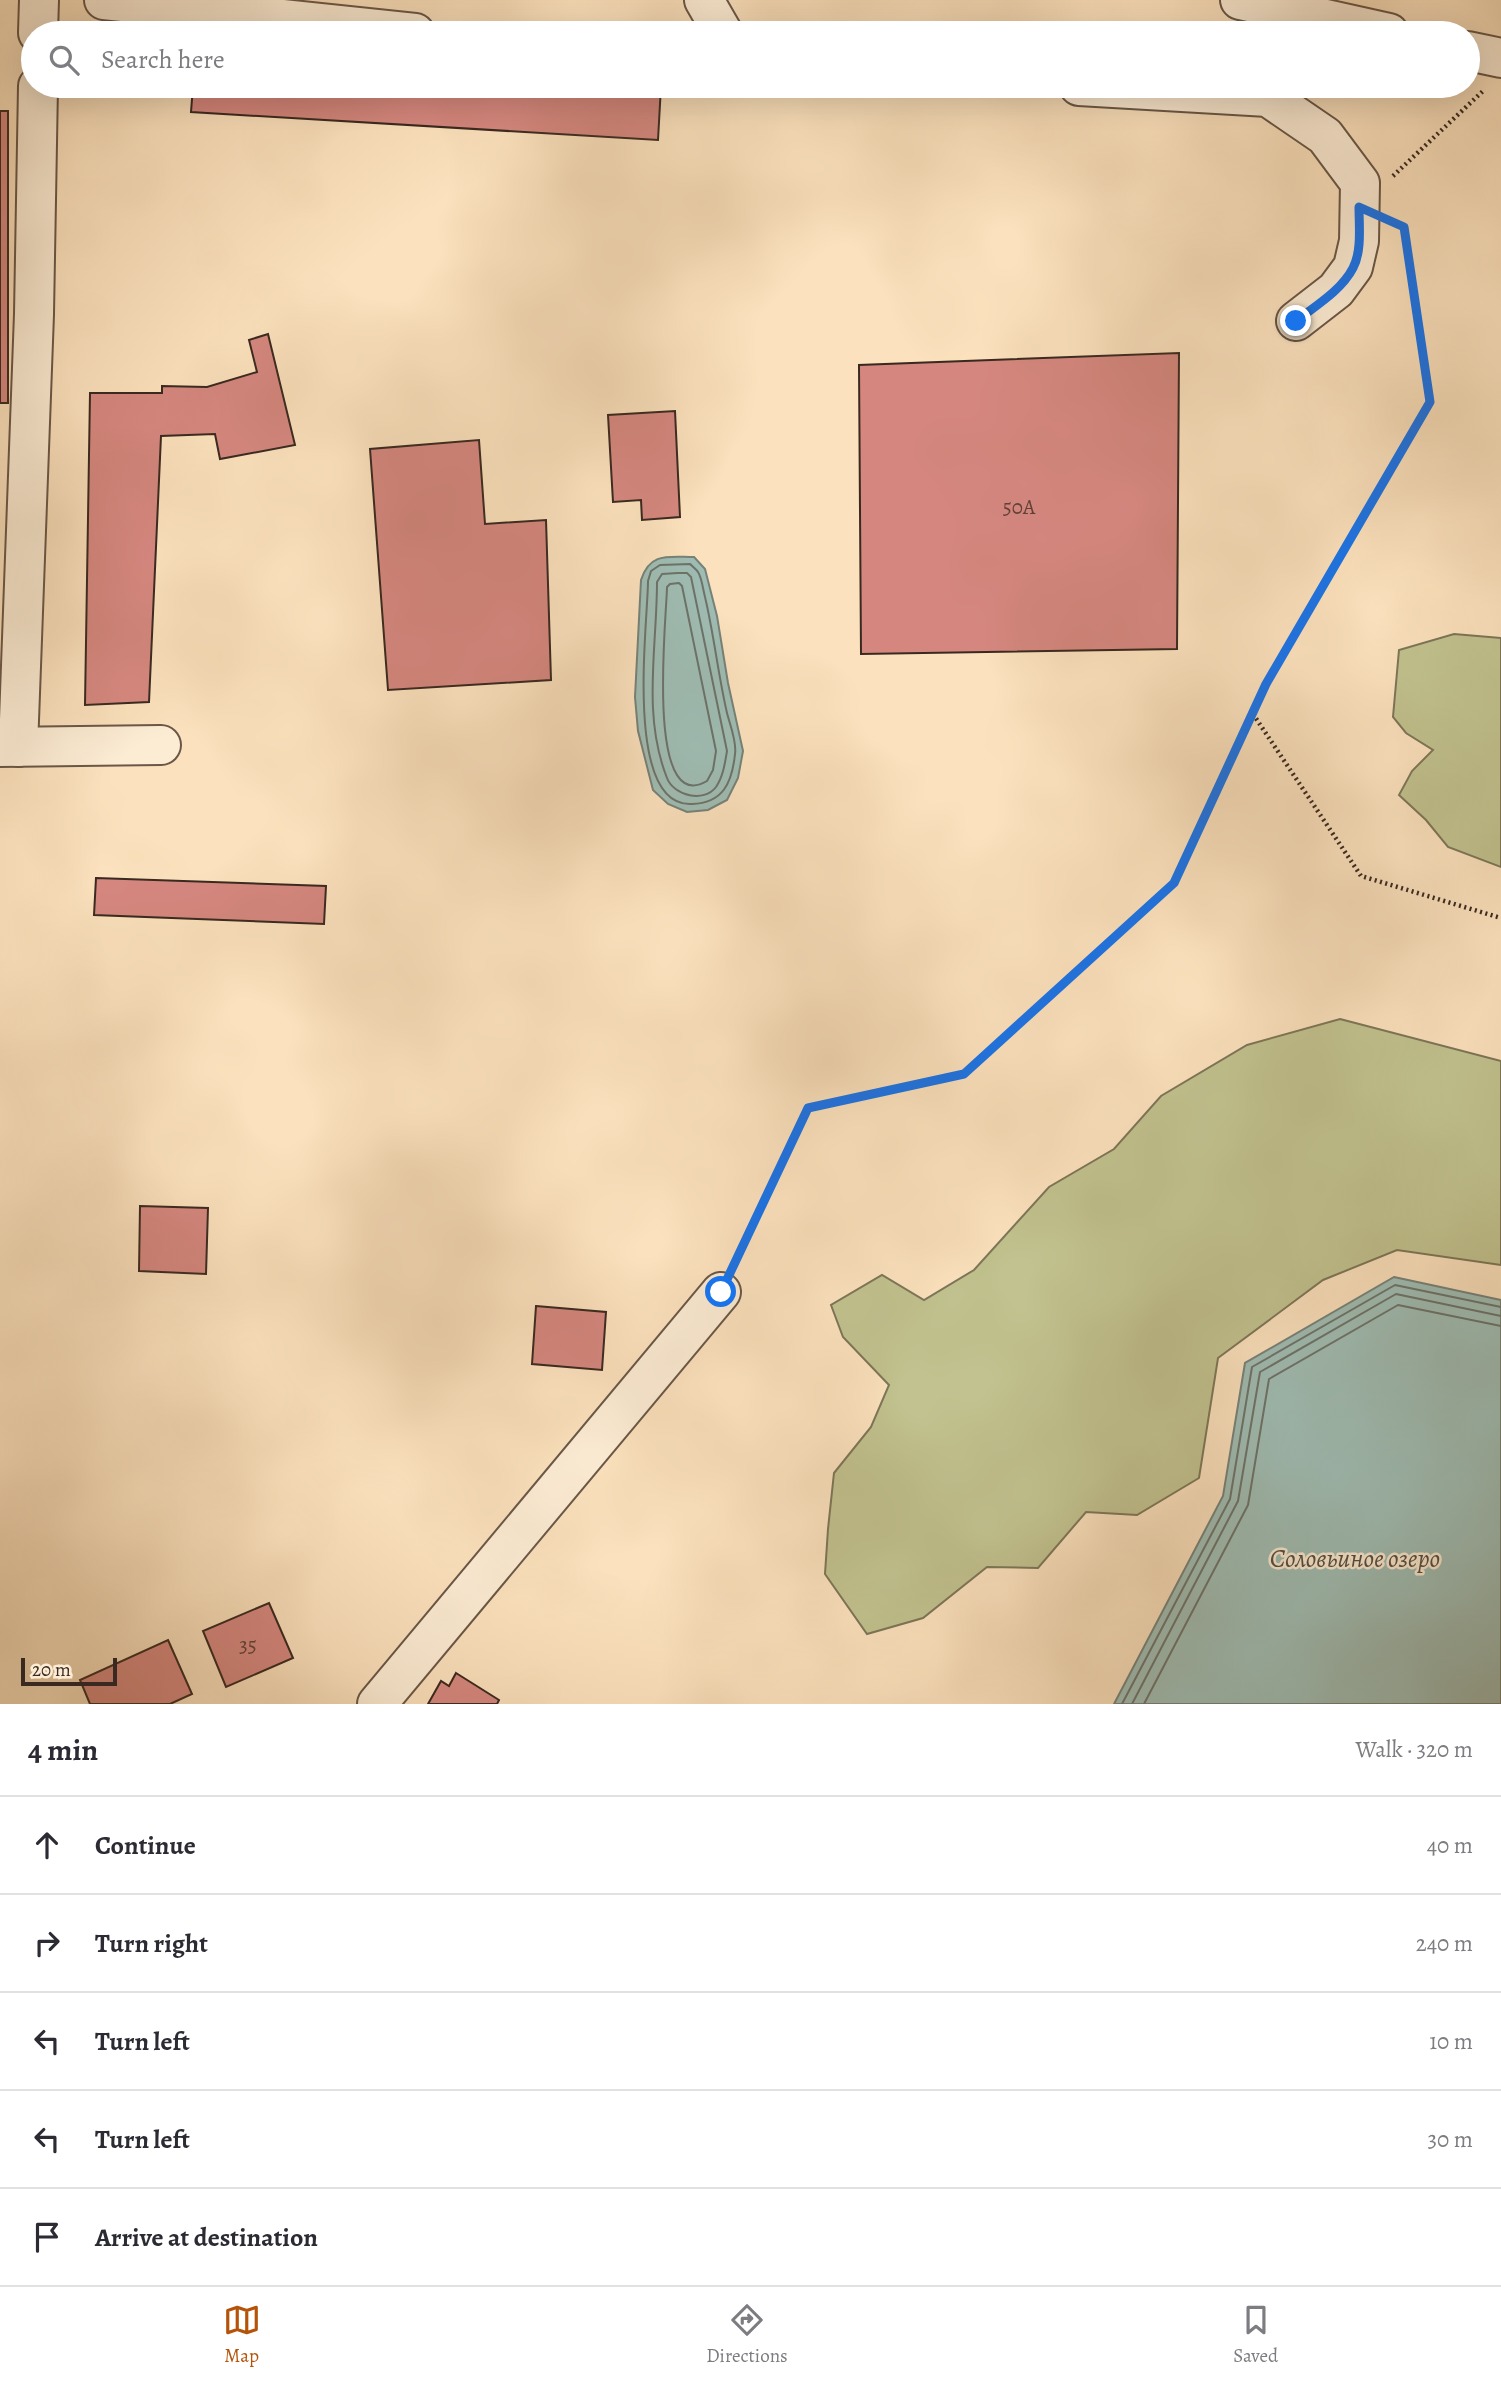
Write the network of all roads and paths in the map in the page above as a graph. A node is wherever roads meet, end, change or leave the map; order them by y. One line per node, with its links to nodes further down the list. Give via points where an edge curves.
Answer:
1 (39, 0): 5 (lane)
2 (104, 0): 6 (lane)
3 (704, 0): 7 (lane)
4 (1240, 0): 8 (lane)
5 (38, 21)
6 (302, 21)
7 (716, 21)
8 (1335, 21)
9 (1480, 60): 10 (lane)
10 (1496, 71): 11 (path)
11 (1480, 87)
12 (38, 98): 19 (lane, via 34,314)
13 (1269, 98): 15 (lane, via 1325,136 1360,183)
14 (1469, 98): 15 (path)
15 (1359, 207): 16 (lane, via 1353,267 1336,290); 17 (path, via 1404,227 1430,402)
16 (1296, 321)
17 (1252, 713): 20 (path, via 1361,876); 21 (path, via 1174,883 964,1074 808,1108)
18 (161, 745): 19 (lane)
19 (9, 747)
20 (1501, 918)
21 (721, 1292): 22 (lane)
22 (377, 1704)

